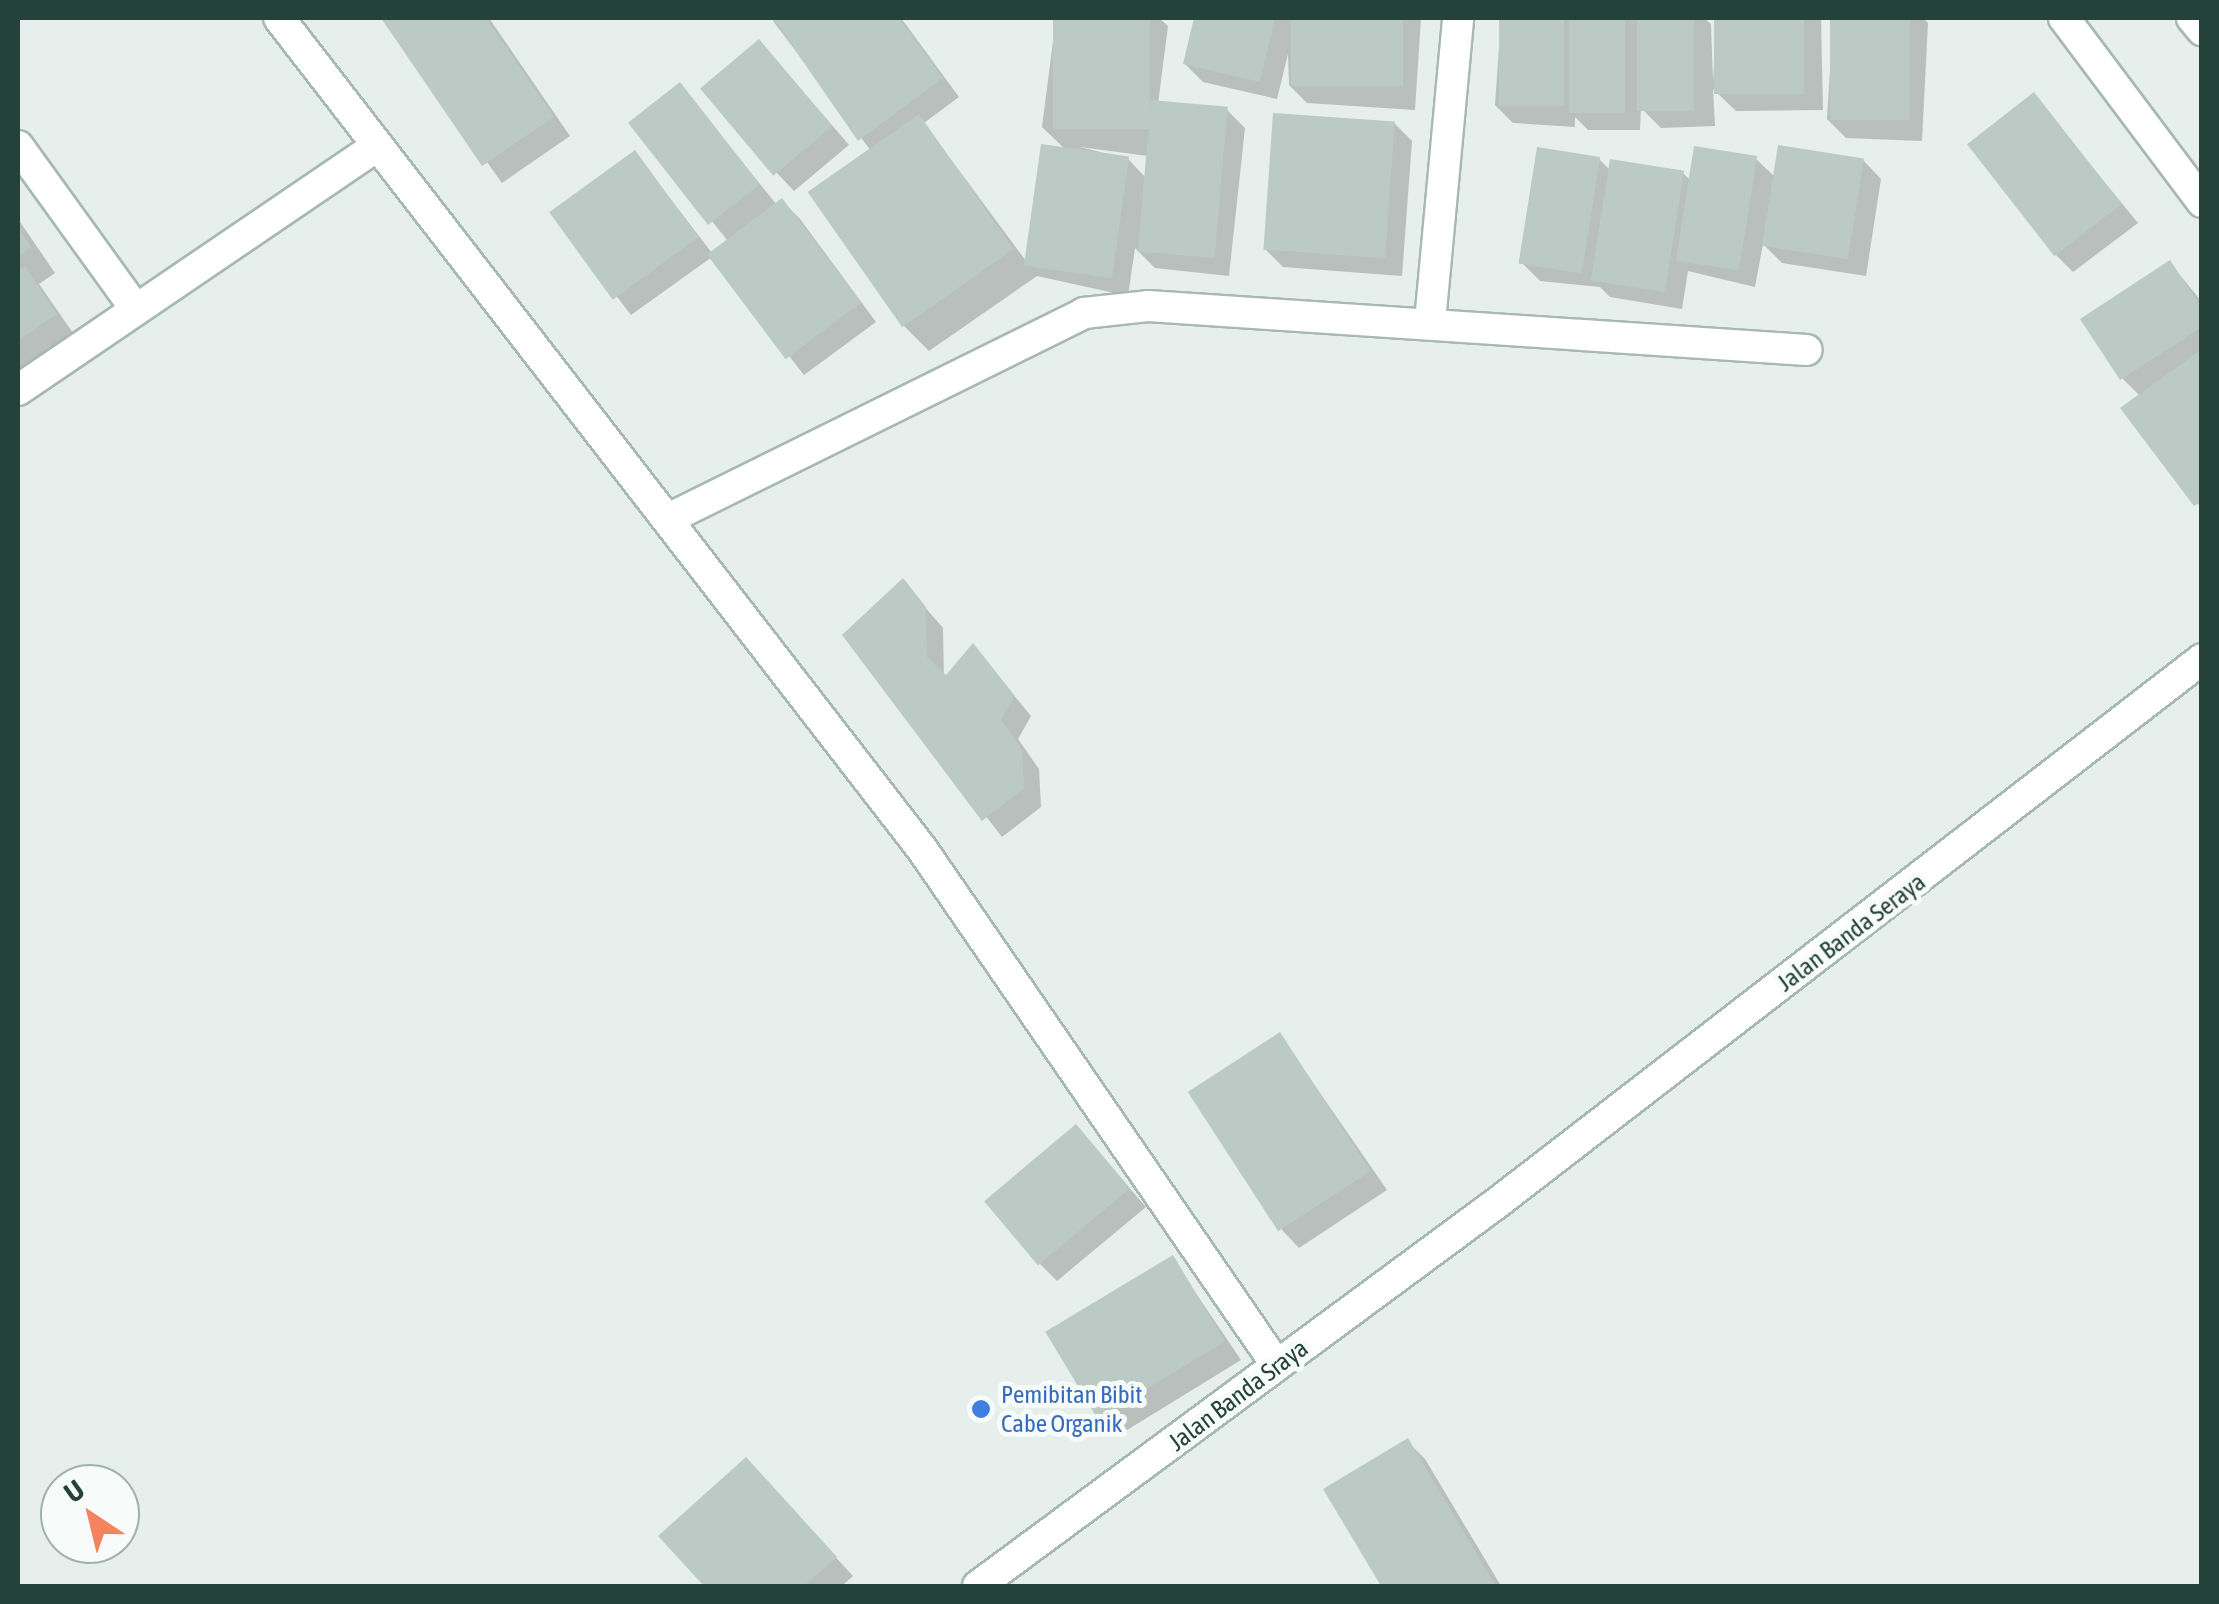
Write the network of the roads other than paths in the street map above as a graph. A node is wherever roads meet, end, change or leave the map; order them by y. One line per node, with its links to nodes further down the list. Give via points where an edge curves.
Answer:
1 (279, 18): 6 (street)
2 (1458, 18): 10 (street)
3 (2064, 18): 8 (street)
4 (2192, 18): 5 (street)
5 (2202, 30)
6 (378, 144): 9 (street); 13 (street)
7 (18, 146): 9 (street)
8 (2202, 202)
9 (134, 307): 12 (street)
10 (1430, 322): 11 (street); 13 (street, via 1148,306 1084,313)
11 (1807, 350)
12 (18, 390)
13 (670, 518): 16 (street, via 922,849)
14 (2202, 658): 15 (street, Jalan Banda Seraya)
15 (1498, 1203): 16 (street, Jalan Banda Sraya)
16 (1276, 1364): 17 (street, Jalan Banda Sraya)
17 (986, 1584)

